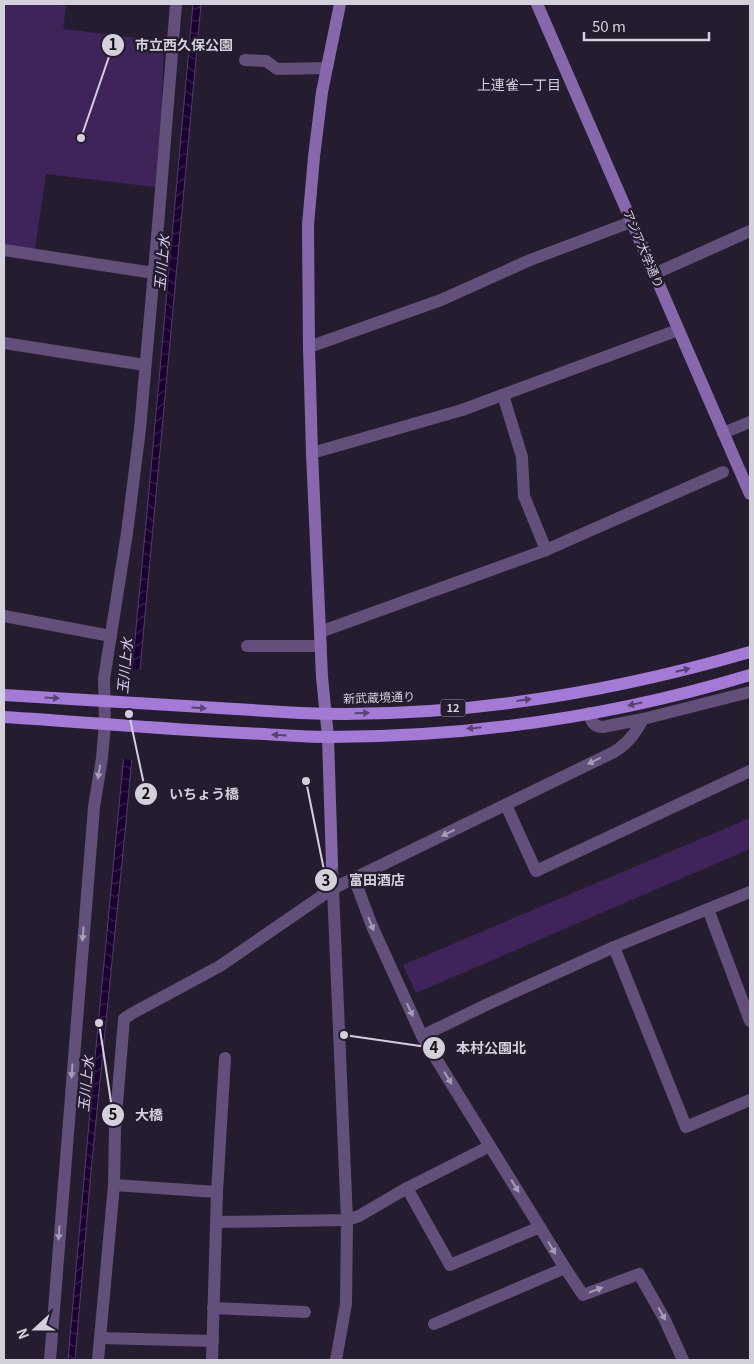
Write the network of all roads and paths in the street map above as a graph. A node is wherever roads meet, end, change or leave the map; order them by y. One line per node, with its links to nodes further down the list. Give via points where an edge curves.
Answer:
1 (176, 4): 9 (street)
2 (340, 4): 5 (street)
3 (537, 4): 6 (street, アジア大学通り)
4 (244, 60): 5 (street, via 266,61 277,69)
5 (326, 68): 13 (street, via 308,226)
6 (631, 222): 10 (street, アジア大学通り); 13 (street, via 530,260 441,300)
7 (750, 231): 10 (street)
8 (4, 250): 9 (street)
9 (154, 273): 14 (street)
10 (654, 274): 11 (street, アジア大学通り)
11 (678, 330): 15 (street); 17 (street, アジア大学通り)
12 (4, 343): 14 (street)
13 (309, 347): 18 (street)
14 (145, 365): 24 (street, via 130,514)
15 (503, 395): 18 (street); 21 (street, via 522,458 524,496)
16 (750, 422): 17 (street)
17 (724, 433): 20 (street, アジア大学通り)
18 (312, 453): 23 (street)
19 (723, 472): 21 (street)
20 (750, 494)
21 (546, 550): 23 (street)
22 (4, 616): 24 (street)
23 (320, 632): 26 (street)
24 (111, 636): 31 (street, via 104,679)
25 (247, 646): 26 (street)
26 (321, 646): 33 (street)
27 (750, 652): 33 (main road, 新武蔵境通り / 12, one-way to 27, via 444,709 553,696 664,675)
28 (750, 675): 32 (main road, 12, one-way to 32, via 664,698)
29 (750, 692): 35 (street)
30 (4, 695): 31 (main road, 新武蔵境通り / 12, one-way to 31)
31 (107, 702): 33 (main road, 新武蔵境通り / 12, one-way to 33); 36 (street)
32 (590, 713): 35 (street, via 597,727); 37 (main road, 12, one-way to 37, via 438,732)
33 (326, 714): 37 (street)
34 (4, 717): 36 (main road, 12)
35 (643, 720): 39 (street, one-way to 39, via 635,735 614,752)
36 (107, 724): 37 (main road, 12, one-way to 36); 62 (street, one-way to 62, via 94,807)
37 (328, 737): 41 (street)
38 (750, 771): 39 (street, via 536,871)
39 (506, 805): 40 (street, one-way to 40)
40 (354, 878): 41 (street); 46 (street, one-way to 46)
41 (332, 889): 50 (street, via 220,966 124,1020); 53 (street)
42 (750, 892): 43 (street)
43 (708, 909): 44 (street); 45 (street)
44 (614, 947): 46 (street); 48 (street, via 686,1126)
45 (750, 1021)
46 (422, 1036): 49 (street, one-way to 49)
47 (225, 1058): 52 (street)
48 (750, 1100)
49 (490, 1146): 51 (street); 55 (street, one-way to 55)
50 (114, 1185): 52 (street); 60 (street)
51 (408, 1188): 53 (street); 55 (street, via 450,1265)
52 (217, 1192): 54 (street)
53 (347, 1220): 54 (street); 65 (street, via 346,1304)
54 (217, 1222): 57 (street)
55 (540, 1227): 56 (street, one-way to 56)
56 (564, 1268): 59 (street); 66 (street, one-way to 66, via 583,1295 639,1274)
57 (213, 1308): 58 (street); 61 (street)
58 (305, 1312)
59 (434, 1324)
60 (100, 1338): 61 (street); 63 (street)
61 (213, 1341): 64 (street)
62 (50, 1360)
63 (98, 1360)
64 (212, 1360)
65 (336, 1360)
66 (683, 1360)

